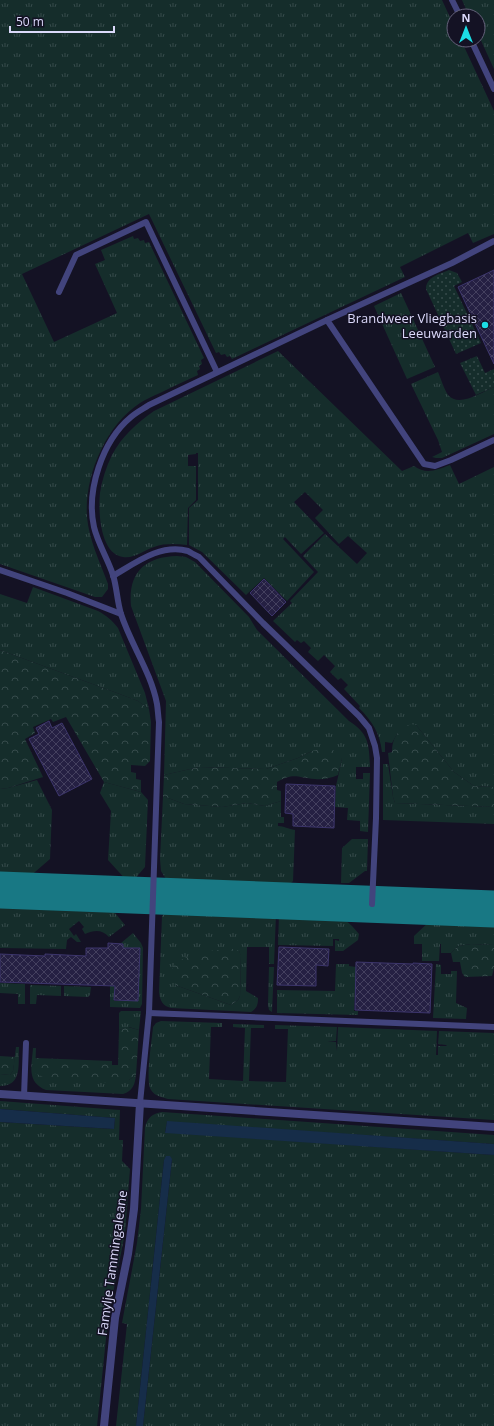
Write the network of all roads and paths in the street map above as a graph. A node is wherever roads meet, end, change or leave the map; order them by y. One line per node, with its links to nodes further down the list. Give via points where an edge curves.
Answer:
1 (475, 48): 2 (lane)
2 (494, 89)
3 (494, 240): 5 (lane, via 452,263)
4 (59, 292): 6 (lane, via 76,255 146,222)
5 (327, 320): 6 (lane); 7 (lane, via 424,464 435,466)
6 (218, 372): 9 (lane, via 149,405 131,417 116,434 106,452 96,476 93,516 94,528)
7 (494, 440)
8 (0, 570): 10 (lane)
9 (113, 576): 10 (lane); 11 (lane, via 156,552 187,551 199,557 369,728 377,758)
10 (121, 614): 12 (lane, via 152,688 159,722)
11 (372, 904)
12 (149, 1013): 13 (lane); 17 (lane)
13 (494, 1027)
14 (26, 1042): 16 (lane)
15 (0, 1094): 16 (street)
16 (24, 1096): 17 (street)
17 (140, 1103): 18 (street); 19 (street, Famylje Tammingaleane, via 134,1210 115,1318)
18 (494, 1127)
19 (104, 1426)

